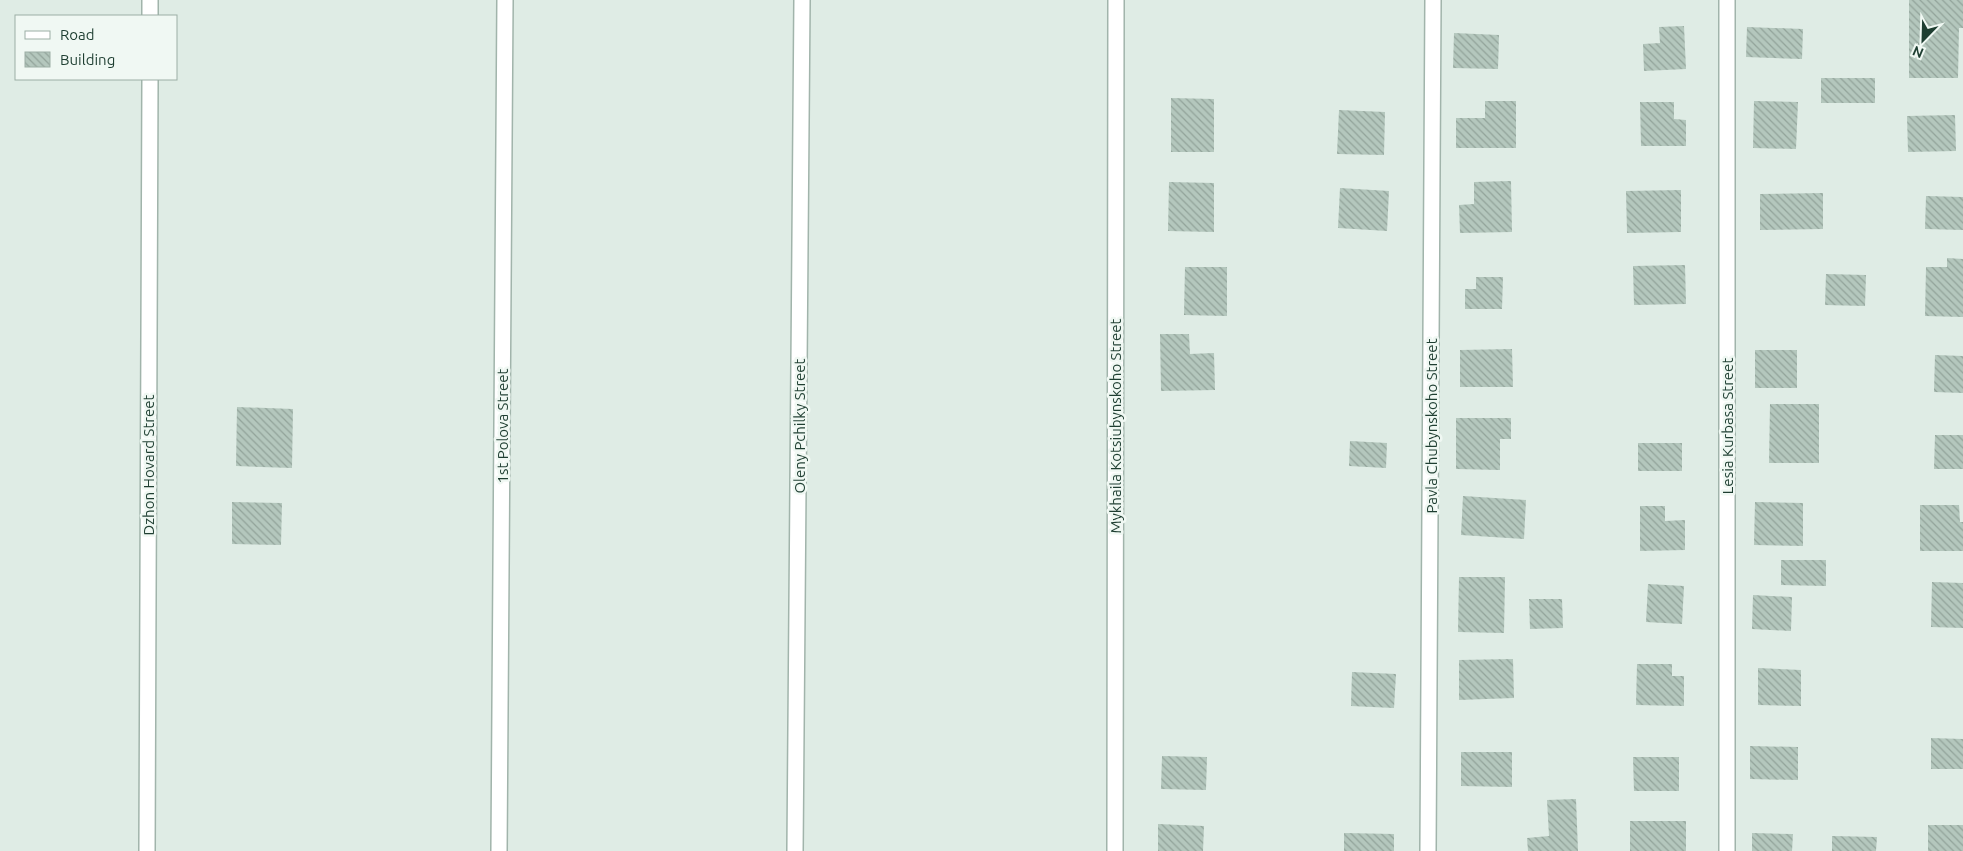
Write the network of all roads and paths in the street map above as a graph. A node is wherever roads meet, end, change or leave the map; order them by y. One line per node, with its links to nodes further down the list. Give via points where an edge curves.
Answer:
1 (150, 0): 7 (street)
2 (505, 0): 10 (street, 1st Polova Street)
3 (802, 0): 11 (street, Oleny Pchilky Street)
4 (1116, 0): 12 (street, Mykhaila Kotsiubynskoho Street)
5 (1433, 0): 13 (street, Pavla Chubynskoho Street)
6 (1728, 0): 14 (street, Lesia Kurbasa Street)
7 (150, 15)
8 (150, 80): 9 (street, Dzhon Hovard Street)
9 (147, 851)
10 (499, 851)
11 (795, 851)
12 (1115, 851)
13 (1428, 851)
14 (1727, 851)

